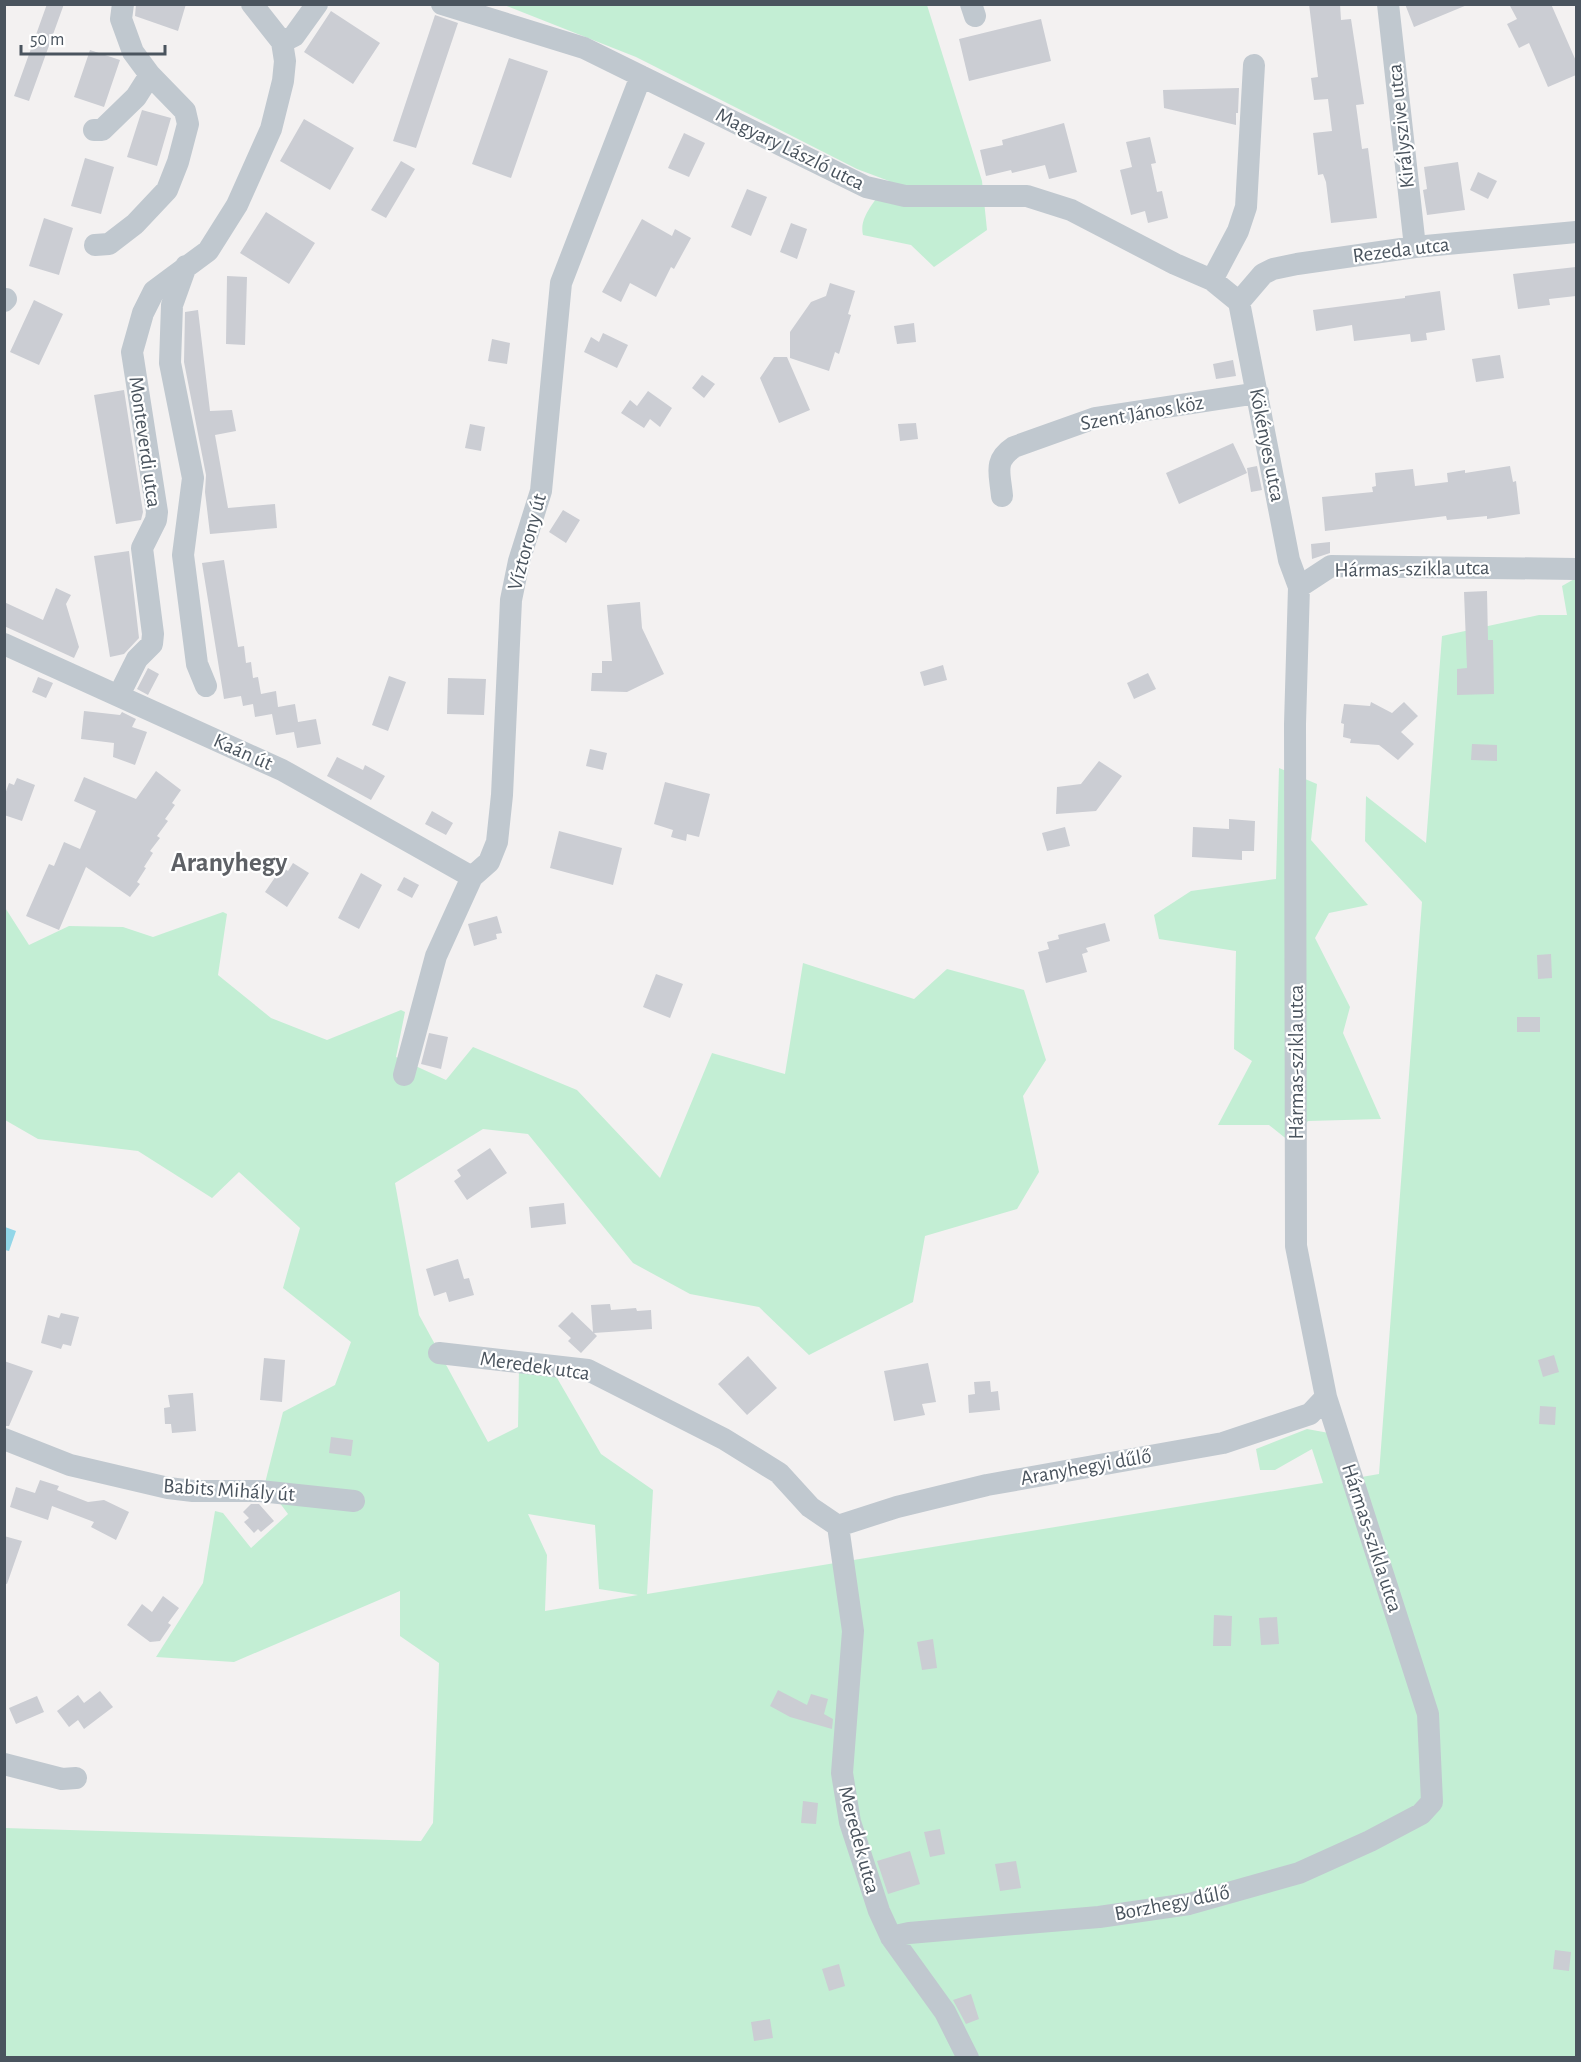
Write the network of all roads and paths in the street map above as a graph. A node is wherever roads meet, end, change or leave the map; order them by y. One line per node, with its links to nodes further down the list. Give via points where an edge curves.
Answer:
1 (123, 4): 8 (street, via 121,19 133,52)
2 (252, 4): 6 (street)
3 (316, 4): 6 (street, via 294,36)
4 (442, 4): 9 (street, Magyary László utca, via 584,48)
5 (1388, 4): 13 (street, Királyszive utca)
6 (282, 42): 14 (street, Monteverdi utca, via 283,81 271,129 237,205 208,251)
7 (1254, 65): 15 (street, via 1246,207)
8 (150, 75): 10 (street, via 136,96 102,130); 12 (street, via 185,111 188,124 178,162 166,190 135,224 110,244)
9 (641, 76): 15 (street, Magyary László utca, via 866,187 905,196 1027,196 1071,210); 24 (street, Víztorony út, via 561,284 541,491 511,600 497,842 489,862)
10 (94, 130)
11 (1576, 232): 13 (street, Rezeda utca)
12 (95, 245)
13 (1415, 247): 16 (street, Rezeda utca, via 1273,269 1263,274)
14 (186, 266): 22 (street, Monteverdi utca, via 172,305 170,363 193,478 183,555 197,664); 23 (street, Monteverdi utca, via 154,291 132,352 157,512 142,548 153,634 152,644 137,659)
15 (1212, 280): 16 (street, Magyary László utca)
16 (1239, 302): 17 (street, Kökényes utca)
17 (1258, 393): 18 (street, Szent János köz, via 1095,418 1014,447 999,462); 20 (street, Kökényes utca, via 1288,560)
18 (1002, 496)
19 (1576, 569): 20 (street, Hármas-szikla utca, via 1331,566)
20 (1299, 587): 27 (street, Hármas-szikla utca, via 1295,724 1296,1246)
21 (4, 644): 23 (street, Kaán út)
22 (206, 686)
23 (119, 695): 24 (street, Kaán út, via 282,770)
24 (472, 877): 25 (street, Víztorony út, via 436,956)
25 (404, 1075)
26 (439, 1353): 30 (street, Meredek utca, via 588,1370 779,1473 810,1506)
27 (1326, 1397): 30 (street, Aranyhegyi dűlő, via 1310,1414 1223,1443 987,1485); 33 (street, Hármas-szikla utca, via 1428,1714)
28 (4, 1438): 29 (street, Babits Mihály út, via 69,1465 168,1488 260,1491)
29 (354, 1501)
30 (838, 1526): 34 (street, Meredek utca, via 853,1630 842,1773 850,1822)
31 (4, 1764): 32 (street, via 62,1779)
32 (76, 1778)
33 (1432, 1802): 34 (street, Borzhegy dűlő, via 1421,1814 1299,1873 1189,1904 1099,1917)
34 (891, 1937): 35 (street, Meredek utca, via 945,2012)
35 (969, 2058)

